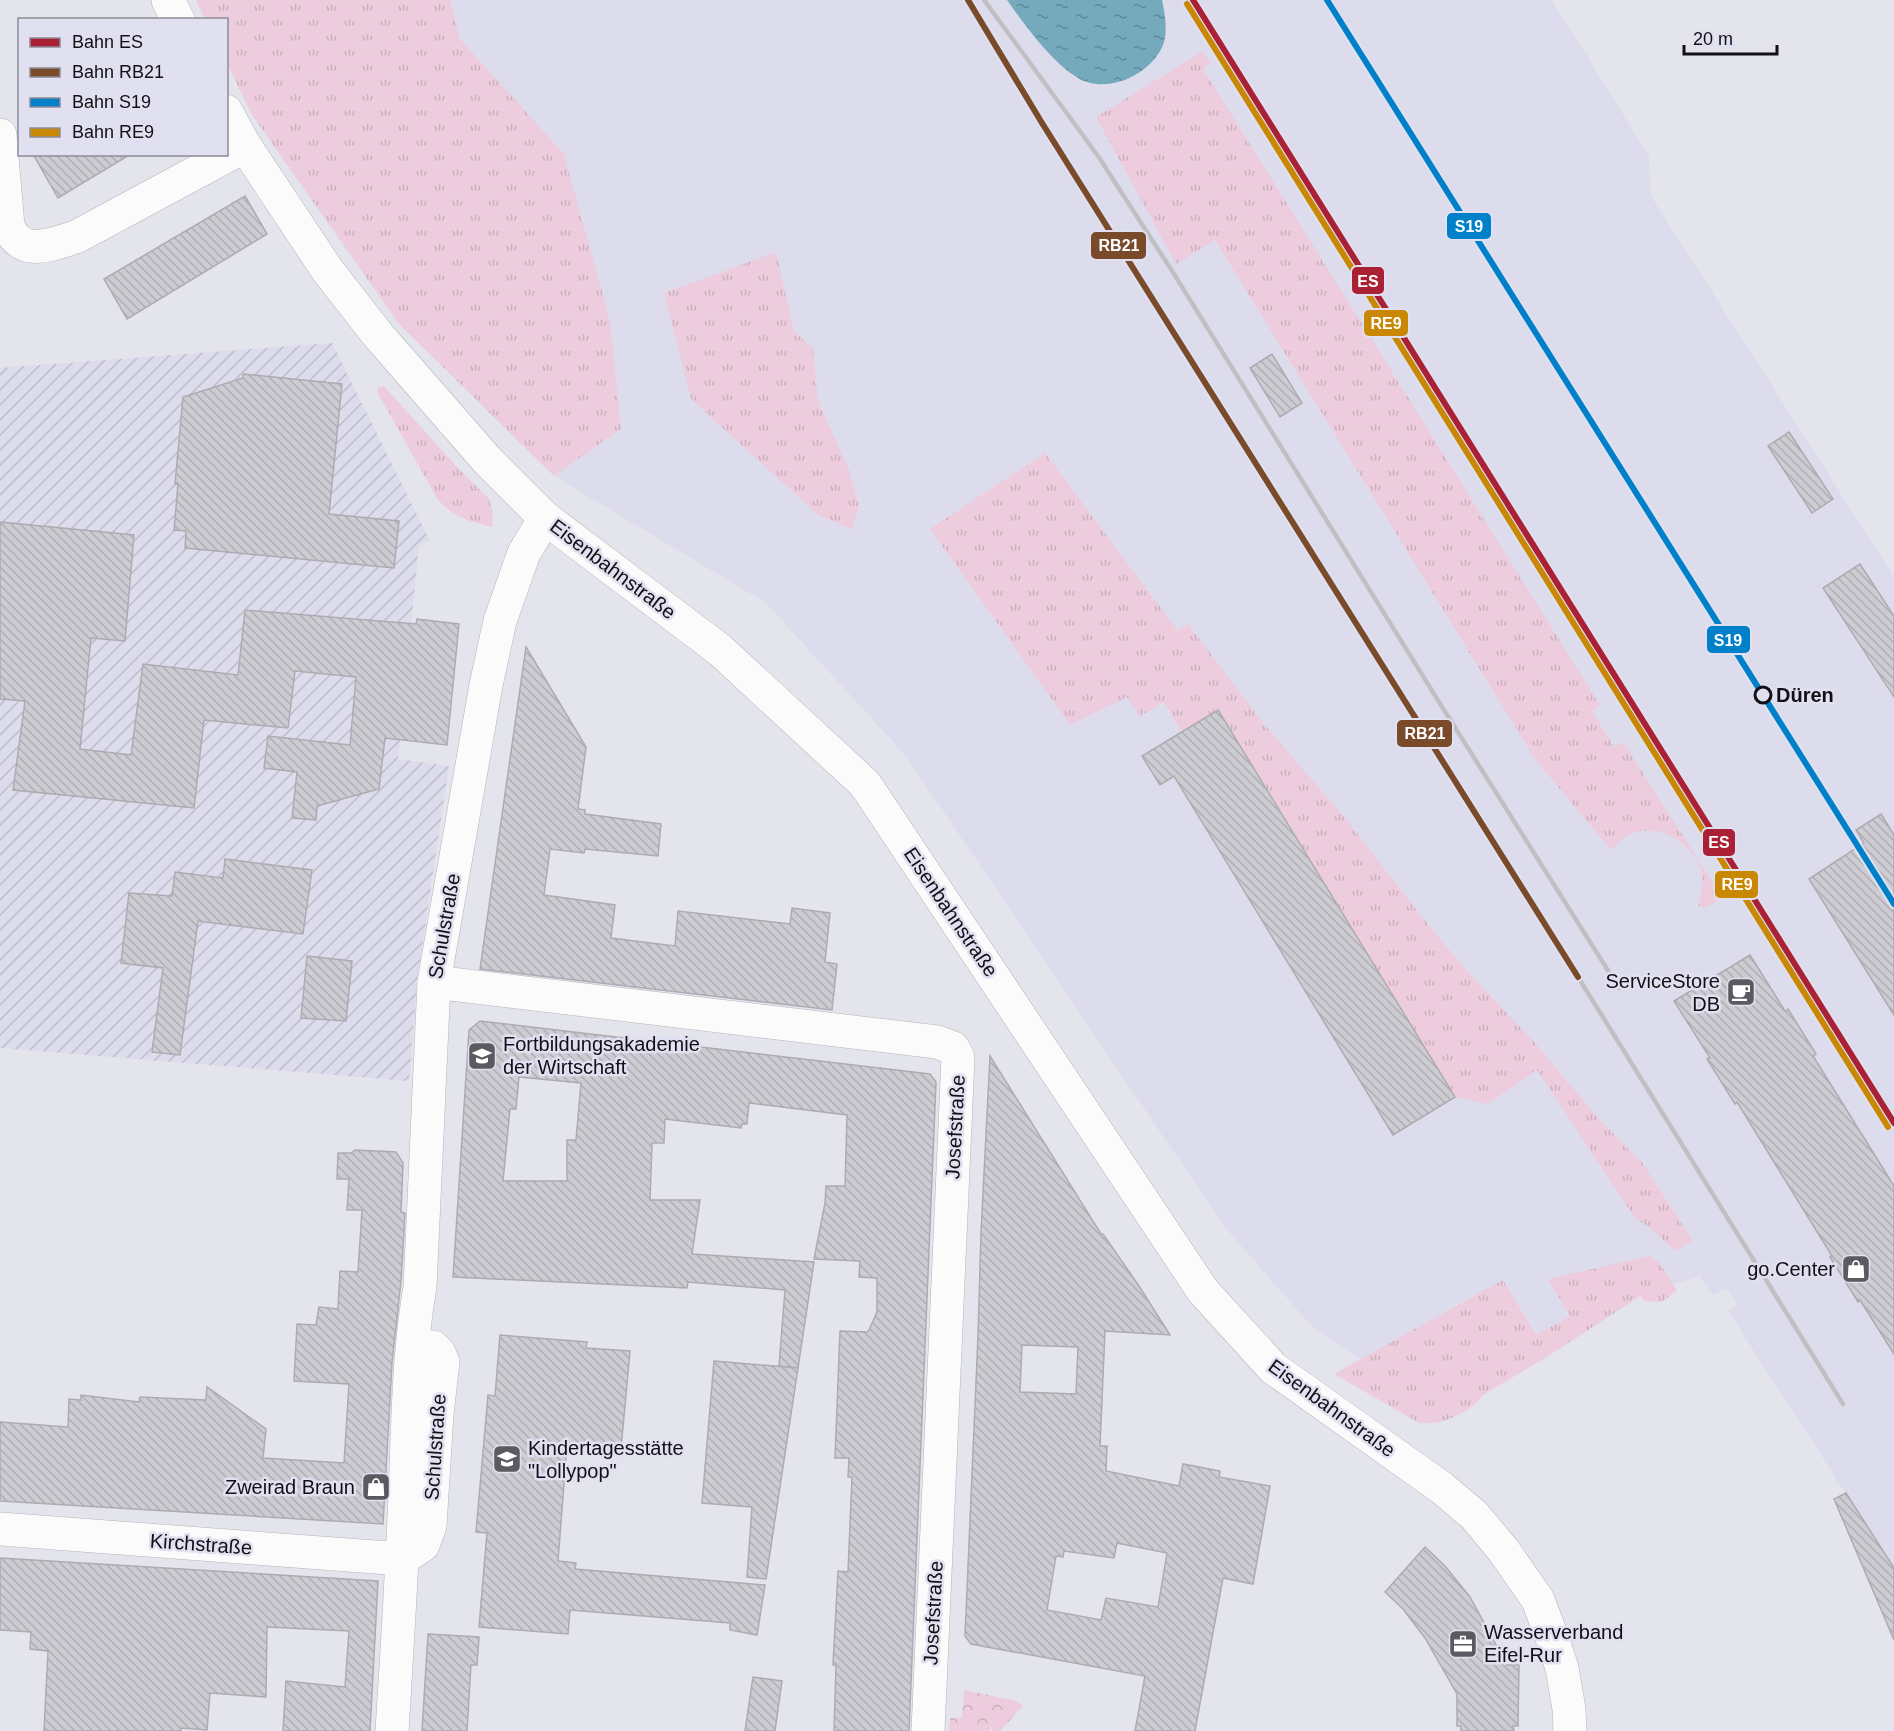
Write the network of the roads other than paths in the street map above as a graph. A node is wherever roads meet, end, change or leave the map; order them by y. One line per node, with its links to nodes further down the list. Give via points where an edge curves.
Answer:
1 (168, 0): 2 (street)
2 (177, 18)
3 (228, 115): 5 (street, Eisenbahnstraße)
4 (0, 135): 7 (street, via 8,226 22,245 54,244 76,237)
5 (245, 146): 6 (street); 8 (street, Eisenbahnstraße, via 328,271 378,335 487,460)
6 (228, 155)
7 (226, 156)
8 (544, 518): 9 (street, Schulstraße, via 524,554 500,621); 14 (street, Eisenbahnstraße, via 720,650 865,784 1203,1291 1273,1368 1442,1488 1474,1515 1504,1551 1538,1600 1550,1632 1562,1668)
9 (434, 982): 11 (street, Schulstraße, via 420,1287 413,1346 433,1347 443,1362 430,1526 423,1545); 13 (street, Josefstraße, via 926,1040 953,1048 958,1058)
10 (0, 1529): 11 (street, Kirchstraße)
11 (402, 1559): 12 (street)
12 (392, 1731)
13 (928, 1731)
14 (1570, 1731)

